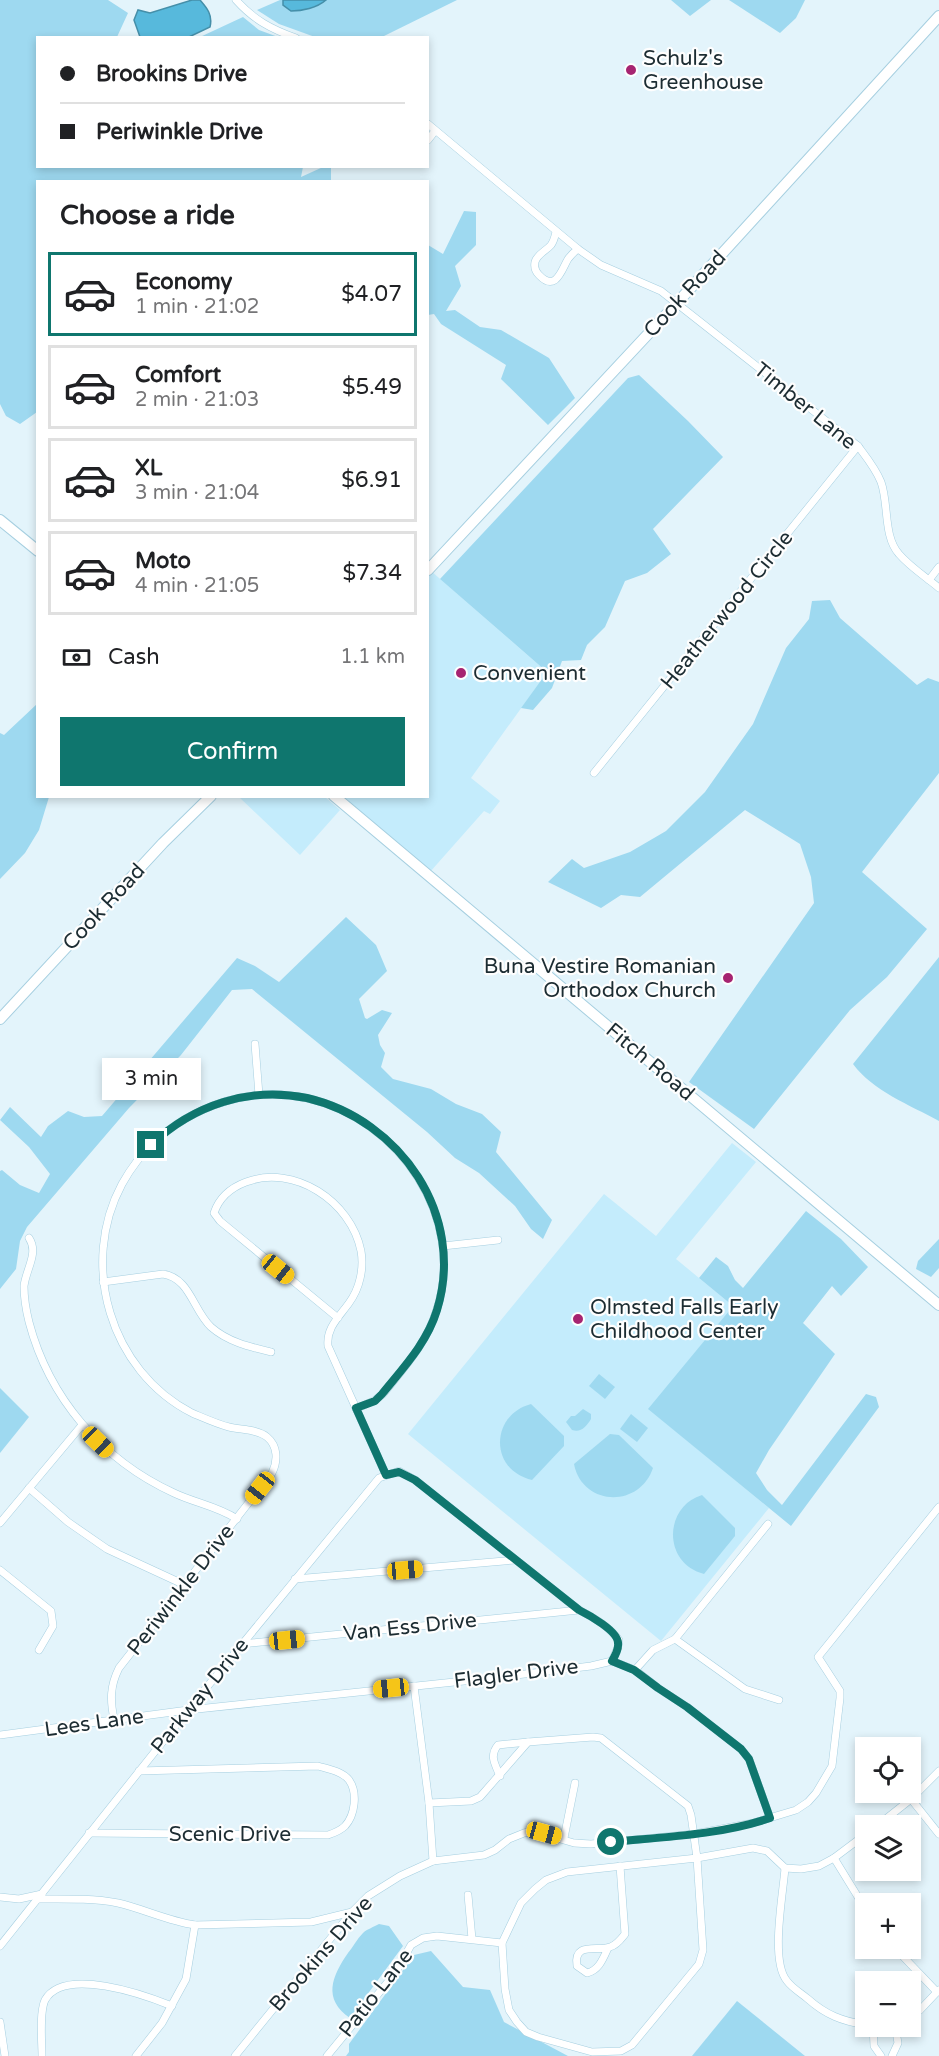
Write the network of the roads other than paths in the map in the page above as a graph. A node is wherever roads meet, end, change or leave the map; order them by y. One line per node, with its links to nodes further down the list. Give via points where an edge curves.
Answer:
1 (236, 0): 3 (street, via 264,25)
2 (939, 16): 9 (street, Cook Road)
3 (291, 36)
4 (429, 125): 5 (street, Timber Lane)
5 (435, 131): 6 (street); 7 (street, Timber Lane)
6 (429, 139)
7 (556, 232): 8 (street, Timber Lane); 8 (street, via 553,242 536,260 535,268 544,279 558,279)
8 (578, 249): 9 (street, Timber Lane, via 601,265 661,291)
9 (677, 303): 10 (street, Timber Lane); 14 (street, Cook Road)
10 (858, 446): 15 (street, Timber Lane, via 881,483 889,532 898,553); 17 (street, Heatherwood Circle)
11 (0, 520): 12 (street)
12 (36, 549)
13 (939, 567): 15 (street)
14 (429, 569)
15 (929, 580): 16 (street, Timber Lane)
16 (939, 588)
17 (594, 773)
18 (209, 798): 20 (street, Cook Road)
19 (336, 798): 27 (street, Fitch Road)
20 (0, 1019)
21 (255, 1044): 22 (street)
22 (259, 1095): 25 (street, Periwinkle Drive, via 306,1098 336,1108 387,1141 424,1186 437,1216); 26 (street, Periwinkle Drive, via 222,1102 194,1114 164,1133 142,1155 111,1209 104,1238)
23 (29, 1238): 31 (street, via 33,1256 24,1294 29,1323 54,1385)
24 (498, 1240): 25 (street)
25 (443, 1246): 30 (street, Periwinkle Drive, via 442,1289 430,1329 382,1394)
26 (103, 1282): 29 (street, via 172,1276 184,1285 195,1307 212,1327 233,1340); 35 (street, Periwinkle Drive, via 119,1337 151,1382 190,1411 221,1425 260,1433 273,1444 274,1469)
27 (939, 1305)
28 (338, 1318): 28 (street, via 351,1300 362,1271 362,1254 351,1223 318,1191 302,1182 259,1178 227,1192 214,1213 225,1226); 30 (street, via 328,1332 328,1346)
29 (271, 1352)
30 (356, 1408): 32 (street)
31 (82, 1425): 33 (street); 35 (street, via 107,1451 143,1477)
32 (386, 1475): 38 (street, via 399,1472 415,1480); 40 (street, Parkway Drive)
33 (29, 1488): 36 (street); 41 (street, via 93,1540)
34 (939, 1507): 63 (street, Brookins Drive, via 818,1658 840,1691 832,1766 808,1802)
35 (237, 1519): 41 (street, Periwinkle Drive)
36 (0, 1523)
37 (768, 1524): 43 (street)
38 (515, 1560): 40 (street); 42 (street)
39 (0, 1570): 45 (street, via 51,1611 53,1626)
40 (295, 1579): 44 (street, Parkway Drive)
41 (185, 1585): 51 (street, Periwinkle Drive, via 119,1668 110,1700)
42 (579, 1610): 44 (street, Van Ess Drive); 46 (street, via 619,1640)
43 (675, 1639): 47 (street, via 653,1650); 49 (street, via 745,1689)
44 (242, 1644): 50 (street, Parkway Drive)
45 (39, 1650)
46 (612, 1661): 47 (street); 48 (street, Flagler Drive)
47 (634, 1670): 63 (street, via 741,1749 749,1759)
48 (414, 1686): 50 (street, Flagler Drive); 59 (street)
49 (780, 1700)
50 (188, 1710): 51 (street, Lees Lane); 54 (street, Parkway Drive)
51 (114, 1719): 52 (street, Lees Lane)
52 (0, 1736)
53 (528, 1742): 56 (street); 56 (street, via 498,1745 493,1758); 65 (street, via 601,1738 688,1806)
54 (140, 1771): 64 (street, Parkway Drive); 64 (street, Scenic Drive, via 318,1766 339,1772 349,1780 355,1804 345,1826 328,1835)
55 (939, 1771): 58 (street)
56 (500, 1776): 59 (street, via 471,1801)
57 (575, 1783): 67 (street)
58 (921, 1789)
59 (429, 1803): 71 (street)
60 (906, 1803): 62 (street)
61 (914, 1803): 66 (street)
62 (891, 1815)
63 (770, 1818): 65 (street, Brookins Drive)
64 (89, 1833): 76 (street, Parkway Drive)
65 (694, 1834): 67 (street, Brookins Drive, via 591,1844); 69 (street)
66 (939, 1834)
67 (564, 1838): 71 (street, Brookins Drive, via 533,1831 509,1839 484,1855)
68 (855, 1842): 70 (street)
69 (696, 1858): 72 (street); 73 (street, via 753,1848 767,1851); 81 (street, via 703,1950 699,1964 632,2045 621,2051 592,2052 526,2032 509,2010)
70 (834, 1858): 73 (street, via 819,1866); 74 (street)
71 (433, 1861): 78 (street, Brookins Drive, via 368,1896)
72 (620, 1866): 81 (street, via 567,1872 546,1880 521,1903); 83 (street, via 625,1934)
73 (785, 1868): 89 (street, via 779,1966 786,1981 821,2010)
74 (856, 1893)
75 (468, 1895): 80 (street)
76 (40, 1896): 77 (street); 79 (street, via 117,1903); 82 (street, Parkway Drive)
77 (0, 1897)
78 (352, 1912): 79 (street, via 311,1922); 95 (street, Brookins Drive)
79 (195, 1925): 86 (street, via 186,1979)
80 (472, 1939): 81 (street, Patio Lane); 96 (street, Patio Lane, via 437,1936 411,1945 396,1972)
81 (502, 1943)
82 (0, 1946)
83 (608, 1948): 83 (street, via 586,1948 576,1960 577,1966 587,1973 595,1970)
84 (905, 1959): 85 (street)
85 (938, 1991): 87 (street)
86 (172, 2006): 93 (street, via 100,1985 60,1987 45,2000); 94 (street)
87 (921, 2009)
88 (0, 2022): 92 (street)
89 (855, 2023)
90 (874, 2037): 97 (street)
91 (897, 2037): 98 (street)
92 (5, 2056)
93 (42, 2056)
94 (136, 2056)
95 (235, 2056)
96 (327, 2056)
97 (880, 2056)
98 (892, 2056)

